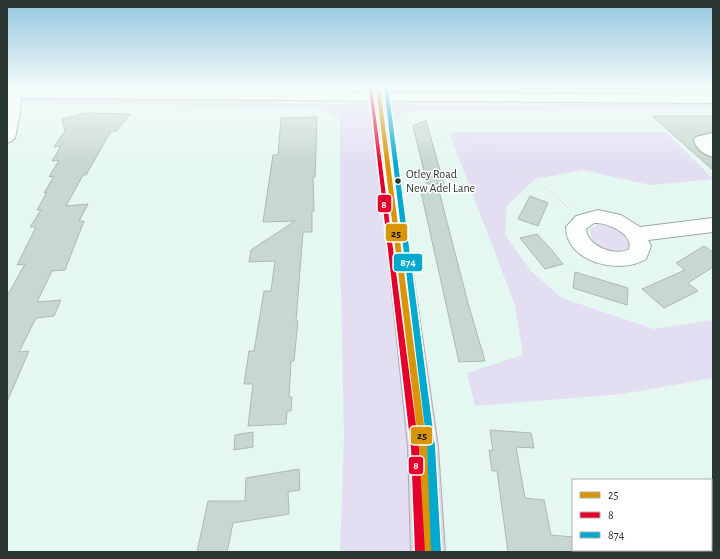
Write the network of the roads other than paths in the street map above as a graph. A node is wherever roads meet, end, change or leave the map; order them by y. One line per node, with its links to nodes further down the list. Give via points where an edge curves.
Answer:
1 (13, 113): 3 (street)
2 (382, 113): 8 (highway, via 423,447)
3 (7, 138)
4 (713, 138): 5 (street, via 702,140)
5 (713, 152)
6 (713, 225): 7 (street)
7 (636, 234): 7 (street, via 641,241 638,255 630,259 616,260 587,249 577,237 576,227 582,220 590,217 613,219)
8 (428, 552)

